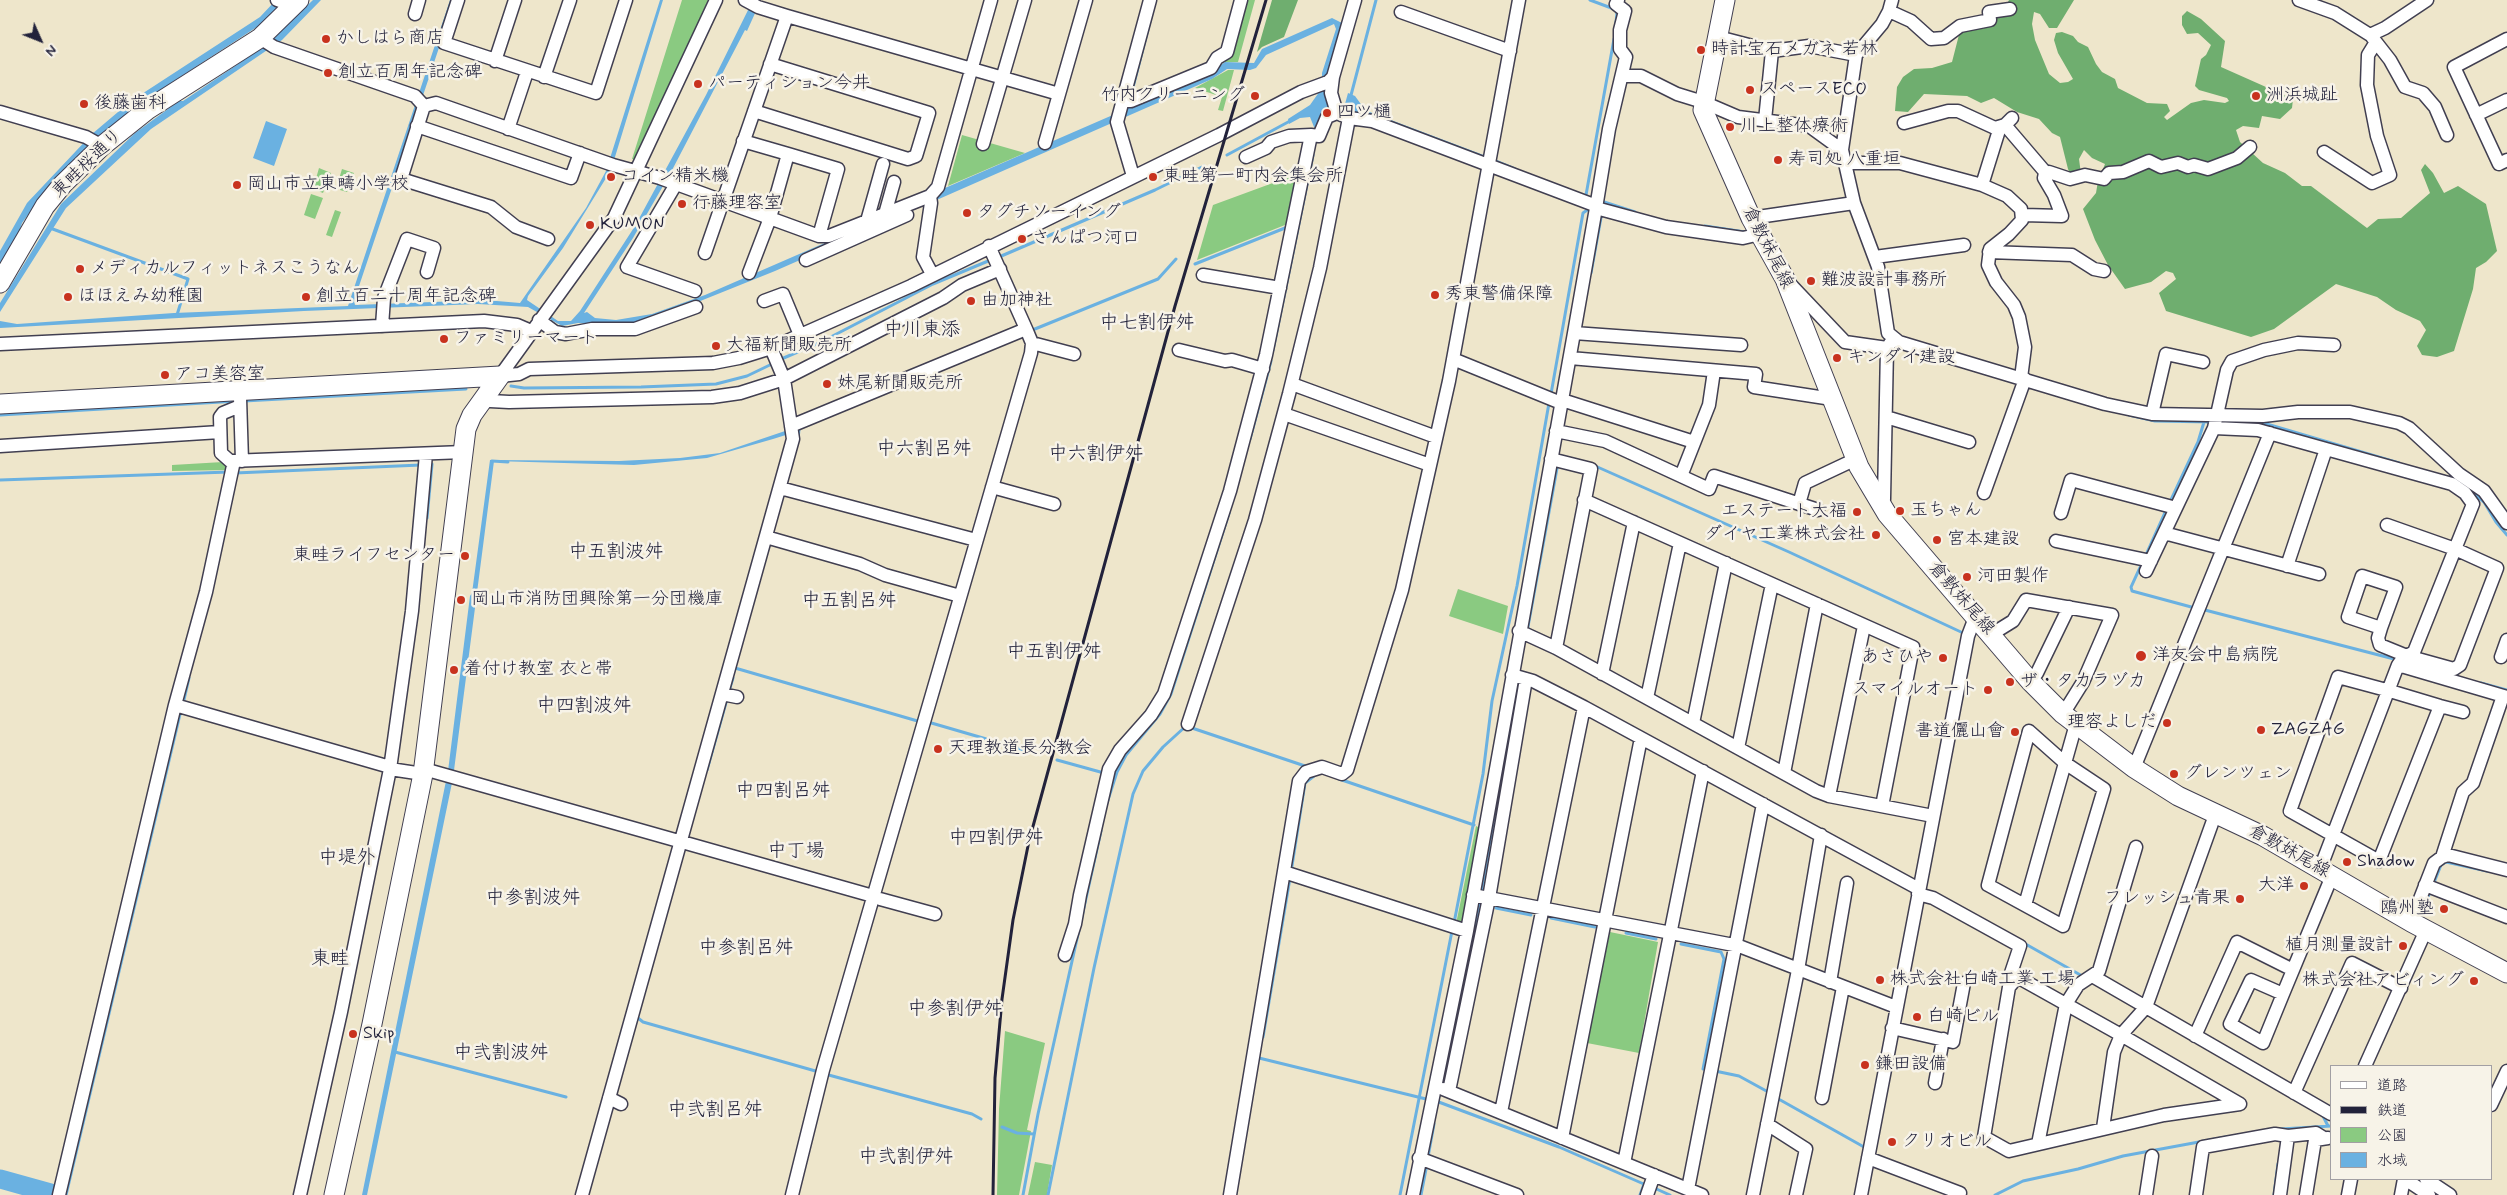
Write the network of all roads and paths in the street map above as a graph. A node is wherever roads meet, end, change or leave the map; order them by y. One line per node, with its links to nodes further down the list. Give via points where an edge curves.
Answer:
1 (419, 0): 23 (street)
2 (458, 0): 32 (street, via 444,44)
3 (515, 0): 32 (street)
4 (570, 0): 37 (street)
5 (626, 0): 37 (street, via 596,94)
6 (716, 0): 71 (street)
7 (1025, 0): 38 (street)
8 (1086, 0): 40 (street)
9 (1150, 0): 44 (street)
10 (1241, 0): 44 (street, via 1228,52 1217,58 1211,68)
11 (1355, 0): 39 (street)
12 (1519, 0): 29 (street)
13 (1618, 0): 36 (street, via 1616,4 1625,11 1620,30 1620,49 1626,57)
14 (1725, 0): 25 (street, 倉敷妹尾線)
15 (2299, 0): 26 (street, via 2335,13)
16 (2427, 0): 26 (street)
17 (988, 1): 34 (street)
18 (288, 2): 28 (street, 東畦桜通り)
19 (751, 3): 24 (street)
20 (1890, 6): 21 (street, via 1931,39 1944,38 1960,26 1990,20 1989,12); 31 (street, via 1882,24)
21 (2010, 9)
22 (1401, 12): 29 (street)
23 (415, 14)
24 (787, 16): 33 (street); 34 (street)
25 (1718, 38): 30 (street); 43 (street, 倉敷妹尾線)
26 (2373, 38): 56 (street, via 2406,87 2423,93 2435,107); 63 (street, via 2368,55 2367,86 2377,136 2390,175 2372,183)
27 (2507, 39): 48 (street, via 2454,67)
28 (267, 43): 42 (street); 57 (street, 東畦桜通り)
29 (1510, 51): 67 (street)
30 (1772, 51): 31 (street, via 1809,46); 50 (street)
31 (1856, 55): 62 (street)
32 (495, 61): 35 (street)
33 (770, 64): 46 (street); 46 (street, via 929,113 916,156 908,159)
34 (974, 69): 38 (street); 77 (street, via 938,187)
35 (526, 72): 37 (street); 54 (street)
36 (1622, 76): 43 (street, via 1641,76 1677,94); 80 (street)
37 (544, 77)
38 (1003, 78): 40 (street); 60 (street)
39 (1327, 81): 45 (street); 73 (street)
40 (1059, 94): 59 (street)
41 (2507, 100): 48 (street)
42 (421, 102): 53 (street); 54 (street, via 436,103)
43 (1703, 102): 50 (street, via 1738,117); 85 (street, 倉敷妹尾線, via 1709,126)
44 (1124, 107): 73 (street, via 1117,122)
45 (1336, 109): 49 (street); 55 (street, via 1327,117 1319,136)
46 (754, 111): 58 (street)
47 (0, 112): 57 (street)
48 (2476, 116): 68 (street, via 2499,164)
49 (1349, 118): 67 (street, via 1372,121); 128 (street, via 1320,268)
50 (1765, 120): 62 (street, via 1809,126)
51 (1904, 123): 52 (street, via 1958,111 1995,128)
52 (2006, 123): 72 (street); 76 (street)
53 (417, 126): 64 (street, via 571,178); 86 (street, via 401,179 491,207 516,227)
54 (508, 128): 64 (street)
55 (1311, 135): 66 (street, via 1289,136 1271,142 1266,148); 101 (street)
56 (2447, 135)
57 (94, 141): 100 (street, 東畦桜通り, via 45,206)
58 (744, 141): 65 (street); 78 (street)
59 (1044, 143)
60 (982, 144)
61 (2250, 147): 72 (street, via 2237,158 2208,169 2178,163 2161,167 2149,161 2123,172 2109,172 2104,179 2084,175 2070,179)
62 (1842, 150): 69 (street)
63 (2324, 152)
64 (580, 154): 71 (street)
65 (788, 154): 83 (street); 87 (street, via 838,169)
66 (1246, 157)
67 (1489, 160): 80 (street); 120 (street)
68 (2507, 160)
69 (1846, 163): 76 (street, via 1900,163); 79 (street)
70 (883, 164): 84 (street)
71 (637, 171): 74 (street); 105 (street, via 614,218)
72 (2046, 173): 82 (street, via 2044,178 2062,216)
73 (1133, 176): 92 (street)
74 (668, 181): 78 (street); 102 (street, via 627,267)
75 (894, 182): 81 (street)
76 (1982, 185): 82 (street, via 2007,196 2021,208)
77 (931, 200): 81 (street); 87 (street); 97 (street, via 923,257)
78 (722, 202): 83 (street); 90 (street)
79 (1854, 204): 85 (street); 91 (street)
80 (1599, 205): 85 (street, via 1666,227 1743,238); 108 (street)
81 (885, 214): 84 (street)
82 (2023, 215): 89 (street, via 2022,220)
83 (770, 218): 87 (street); 96 (street)
84 (867, 222): 87 (street)
85 (1755, 226): 99 (street, 倉敷妹尾線)
86 (548, 239)
87 (831, 240): 93 (street)
88 (1964, 245): 91 (street)
89 (1989, 252): 94 (street, via 2072,255 2089,267); 127 (street, via 1988,265 2019,317 2025,347)
90 (705, 254)
91 (1875, 257): 111 (street)
92 (995, 258): 97 (street); 110 (street); 126 (street, via 943,298)
93 (806, 260)
94 (2104, 271)
95 (427, 272): 106 (street, via 434,248 407,239 395,266)
96 (749, 273)
97 (932, 274): 109 (street)
98 (1203, 275): 101 (street)
99 (1784, 279): 111 (street, via 1845,342); 130 (street, 倉敷妹尾線)
100 (0, 283)
101 (1280, 288): 123 (street)
102 (695, 291)
103 (764, 301): 109 (street, via 783,294)
104 (696, 307): 105 (street, via 634,329 592,329 566,334 555,332)
105 (539, 320): 107 (street)
106 (382, 326): 107 (street, via 484,321 517,325); 112 (street)
107 (532, 331): 117 (street)
108 (1578, 333): 113 (street); 119 (street)
109 (800, 335): 118 (street)
110 (1031, 338): 116 (street); 138 (street); 154 (street)
111 (1890, 343): 127 (street); 136 (street)
112 (0, 344)
113 (1741, 345)
114 (2334, 345): 137 (street, via 2298,344 2264,350 2232,361 2227,370)
115 (1179, 350): 123 (street, via 1232,360)
116 (1074, 354)
117 (515, 356): 122 (street, via 520,368); 125 (street)
118 (774, 357): 122 (street, via 713,363); 126 (street)
119 (1574, 358): 124 (street); 132 (street)
120 (1453, 359): 132 (street); 142 (street)
121 (2203, 362): 135 (street, via 2166,354)
122 (529, 369): 125 (street, via 519,374)
123 (1263, 370): 238 (street, via 1209,560 1164,694 1151,715 1120,750 1110,769)
124 (1714, 371): 130 (street, via 1756,374 1754,387); 143 (street, via 1709,406)
125 (500, 376): 129 (street); 131 (street)
126 (784, 378): 129 (street, via 740,393 712,397 509,402 490,401); 138 (street)
127 (2023, 382): 135 (street); 156 (street)
128 (1292, 384): 134 (street); 142 (street)
129 (485, 397): 147 (street, via 468,421)
130 (1832, 399): 149 (street, 倉敷妹尾線)
131 (240, 400): 133 (street); 139 (street, via 220,417); 152 (street)
132 (1559, 401): 140 (street); 143 (street)
133 (0, 404)
134 (1284, 414): 151 (street); 202 (street, via 1255,520)
135 (2152, 414): 137 (street)
136 (1886, 417): 144 (street); 160 (street, via 1884,499)
137 (2216, 421): 141 (street); 161 (street); 165 (street, via 2350,412 2399,423 2484,491)
138 (792, 429): 155 (street)
139 (220, 432): 145 (street); 152 (street, via 221,453)
140 (1560, 432): 150 (street); 153 (street, via 1606,441)
141 (2270, 434): 146 (street); 172 (street)
142 (1436, 437): 151 (street)
143 (1694, 442): 153 (street)
144 (1969, 442)
145 (0, 446)
146 (2326, 449): 173 (street, via 2458,488 2473,504); 175 (street)
147 (464, 452): 148 (street); 209 (street)
148 (426, 454): 152 (street); 207 (street)
149 (1856, 459): 159 (street, via 1805,483); 160 (street, 倉敷妹尾線)
150 (1555, 460): 157 (street, via 1590,469); 184 (street)
151 (1430, 465): 223 (street, via 1402,590 1347,770 1342,774 1322,767 1306,772 1299,781)
152 (235, 467): 196 (street)
153 (1681, 476): 159 (street, via 1709,489 1714,476)
154 (994, 487): 158 (street); 169 (street)
155 (783, 489): 168 (street); 169 (street)
156 (1984, 493)
157 (1584, 500): 164 (street); 187 (street)
158 (1054, 504)
159 (1799, 504): 162 (street)
160 (1881, 505): 181 (street, 倉敷妹尾線)
161 (2171, 507): 163 (street, via 2071,480); 167 (street)
162 (1818, 510)
163 (2061, 513)
164 (1634, 522): 171 (street); 190 (street)
165 (2507, 523)
166 (2387, 525): 173 (street)
167 (2164, 533): 170 (street, via 2147,563); 172 (street)
168 (770, 538): 178 (street, via 860,564 885,576); 218 (street, via 729,696)
169 (976, 540): 178 (street)
170 (2056, 541)
171 (1680, 543): 174 (street); 195 (street)
172 (2222, 548): 175 (street); 206 (street)
173 (2455, 549): 189 (street, via 2414,652); 189 (street, via 2498,568 2460,665 2454,669)
174 (1726, 563): 177 (street); 201 (street)
175 (2287, 566): 176 (street)
176 (2320, 574)
177 (1772, 584): 179 (street); 204 (street)
178 (960, 596): 228 (street)
179 (1817, 604): 182 (street); 210 (street)
180 (2069, 608): 185 (street, via 2026,600 2013,621); 192 (street); 200 (street, via 2112,615)
181 (1976, 616): 185 (street, 倉敷妹尾線); 215 (street, via 1968,636)
182 (1864, 626): 211 (street); 213 (street, via 1913,648)
183 (2380, 628): 183 (street, via 2396,587 2362,576 2348,617); 189 (street, via 2380,645)
184 (1524, 633): 187 (street); 191 (street)
185 (1992, 634): 192 (street, 倉敷妹尾線)
186 (2507, 640): 188 (street)
187 (1556, 648): 190 (street)
188 (2501, 657)
189 (2402, 661): 193 (street); 194 (street)
190 (1602, 674): 195 (street)
191 (1519, 677): 198 (street); 227 (street)
192 (2034, 677): 200 (street, 倉敷妹尾線)
193 (2390, 691): 197 (street); 217 (street); 217 (street, via 2338,677 2290,810)
194 (2505, 696): 220 (street, via 2473,783 2463,792)
195 (1647, 698): 201 (street)
196 (180, 706): 207 (street); 282 (street)
197 (2440, 706): 199 (street); 217 (street, via 2379,861)
198 (1584, 707): 203 (street); 230 (street)
199 (2463, 712)
200 (2069, 714): 205 (street); 206 (street, 倉敷妹尾線)
201 (1693, 723): 204 (street)
202 (1188, 724)
203 (1641, 738): 208 (street); 233 (street)
204 (1738, 748): 210 (street)
205 (2065, 763): 229 (street); 229 (street, via 2104,789 2063,926); 229 (street, via 2029,731 1988,885)
206 (2134, 768): 214 (street, 倉敷妹尾線)
207 (393, 769): 209 (street); 283 (street)
208 (1703, 771): 212 (street); 236 (street)
209 (423, 772): 218 (street, via 451,776); 284 (street)
210 (1784, 773): 211 (street)
211 (1829, 796): 213 (street)
212 (1763, 804): 216 (street); 237 (street)
213 (1882, 806): 215 (street)
214 (2215, 815): 221 (street, 倉敷妹尾線); 251 (street)
215 (1933, 816): 226 (street)
216 (1821, 835): 226 (street); 239 (street)
217 (2333, 837): 221 (street)
218 (685, 842): 228 (street); 285 (street, via 658,934 617,1099 606,1121)
219 (2136, 847): 242 (street, via 2099,971)
220 (2442, 857): 222 (street); 225 (street, via 2434,863)
221 (2324, 868): 234 (street, 倉敷妹尾線); 240 (street)
222 (2507, 870)
223 (1289, 874): 235 (street); 287 (street)
224 (1847, 883): 244 (street)
225 (2429, 886): 232 (street); 234 (street)
226 (1921, 894): 243 (street, via 2020,946 2011,973); 250 (street)
227 (1481, 896): 230 (street); 235 (street); 259 (street)
228 (876, 897): 231 (street); 286 (street, via 822,1073)
229 (2025, 905)
230 (1542, 908): 233 (street); 263 (street)
231 (935, 914)
232 (2507, 917)
233 (1606, 920): 236 (street); 268 (street)
234 (2416, 921): 241 (street, 倉敷妹尾線); 247 (street)
235 (1467, 931): 259 (street)
236 (1671, 933): 237 (street); 274 (street)
237 (1734, 945): 239 (street); 280 (street)
238 (1065, 955)
239 (1798, 970): 244 (street); 265 (street)
240 (2293, 970): 248 (street); 254 (street, via 2237,942)
241 (2507, 973)
242 (2090, 978): 249 (street, via 2078,985); 251 (street)
243 (2015, 980): 249 (street, via 2021,979); 270 (street, via 2009,987 1984,1137 2009,1151)
244 (1830, 982): 246 (street)
245 (1964, 983): 255 (street, via 1953,1042)
246 (1843, 987): 250 (street); 261 (street)
247 (2400, 988): 256 (street); 260 (street, via 2352,963)
248 (2283, 994): 248 (street, via 2263,1043 2230,1024 2251,980)
249 (2066, 1004): 253 (street); 270 (street)
250 (1896, 1007): 252 (street)
251 (2144, 1010): 253 (street); 254 (street)
252 (1897, 1029): 255 (street); 272 (street)
253 (2120, 1035): 266 (street, via 2114,1052); 266 (street, via 2240,1104 2164,1114)
254 (2195, 1036): 260 (street)
255 (1943, 1039): 258 (street)
256 (2367, 1065)
257 (2507, 1070): 262 (street)
258 (1935, 1083)
259 (1441, 1089): 263 (street); 273 (street)
260 (2294, 1093): 264 (street)
261 (1822, 1098)
262 (2492, 1103)
263 (1500, 1112): 268 (street)
264 (2330, 1113)
265 (1767, 1124): 291 (street); 292 (street, via 1806,1149)
266 (2104, 1128): 270 (street)
267 (2284, 1135): 269 (street, via 2316,1133); 295 (street, via 2204,1147); 296 (street)
268 (1562, 1138): 274 (street)
269 (2328, 1138): 297 (street, via 2315,1140)
270 (2038, 1144)
271 (2152, 1156): 294 (street)
272 (1872, 1159): 281 (street); 293 (street)
273 (1425, 1160): 288 (street); 289 (street)
274 (1624, 1163): 279 (street)
275 (2351, 1180): 298 (street)
276 (2405, 1180): 299 (street)
277 (2406, 1180): 300 (street)
278 (2428, 1180): 301 (street)
279 (1650, 1185): 280 (street)
280 (1688, 1189): 290 (street)
281 (1960, 1193)
282 (59, 1195)
283 (300, 1195)
284 (334, 1195)
285 (582, 1195)
286 (792, 1195)
287 (1230, 1195)
288 (1413, 1195)
289 (1517, 1195)
290 (1702, 1195)
291 (1753, 1195)
292 (1796, 1195)
293 (1861, 1195)
294 (2146, 1195)
295 (2196, 1195)
296 (2280, 1195)
297 (2306, 1195)
298 (2348, 1195)
299 (2401, 1195)
300 (2429, 1195)
301 (2450, 1195)

